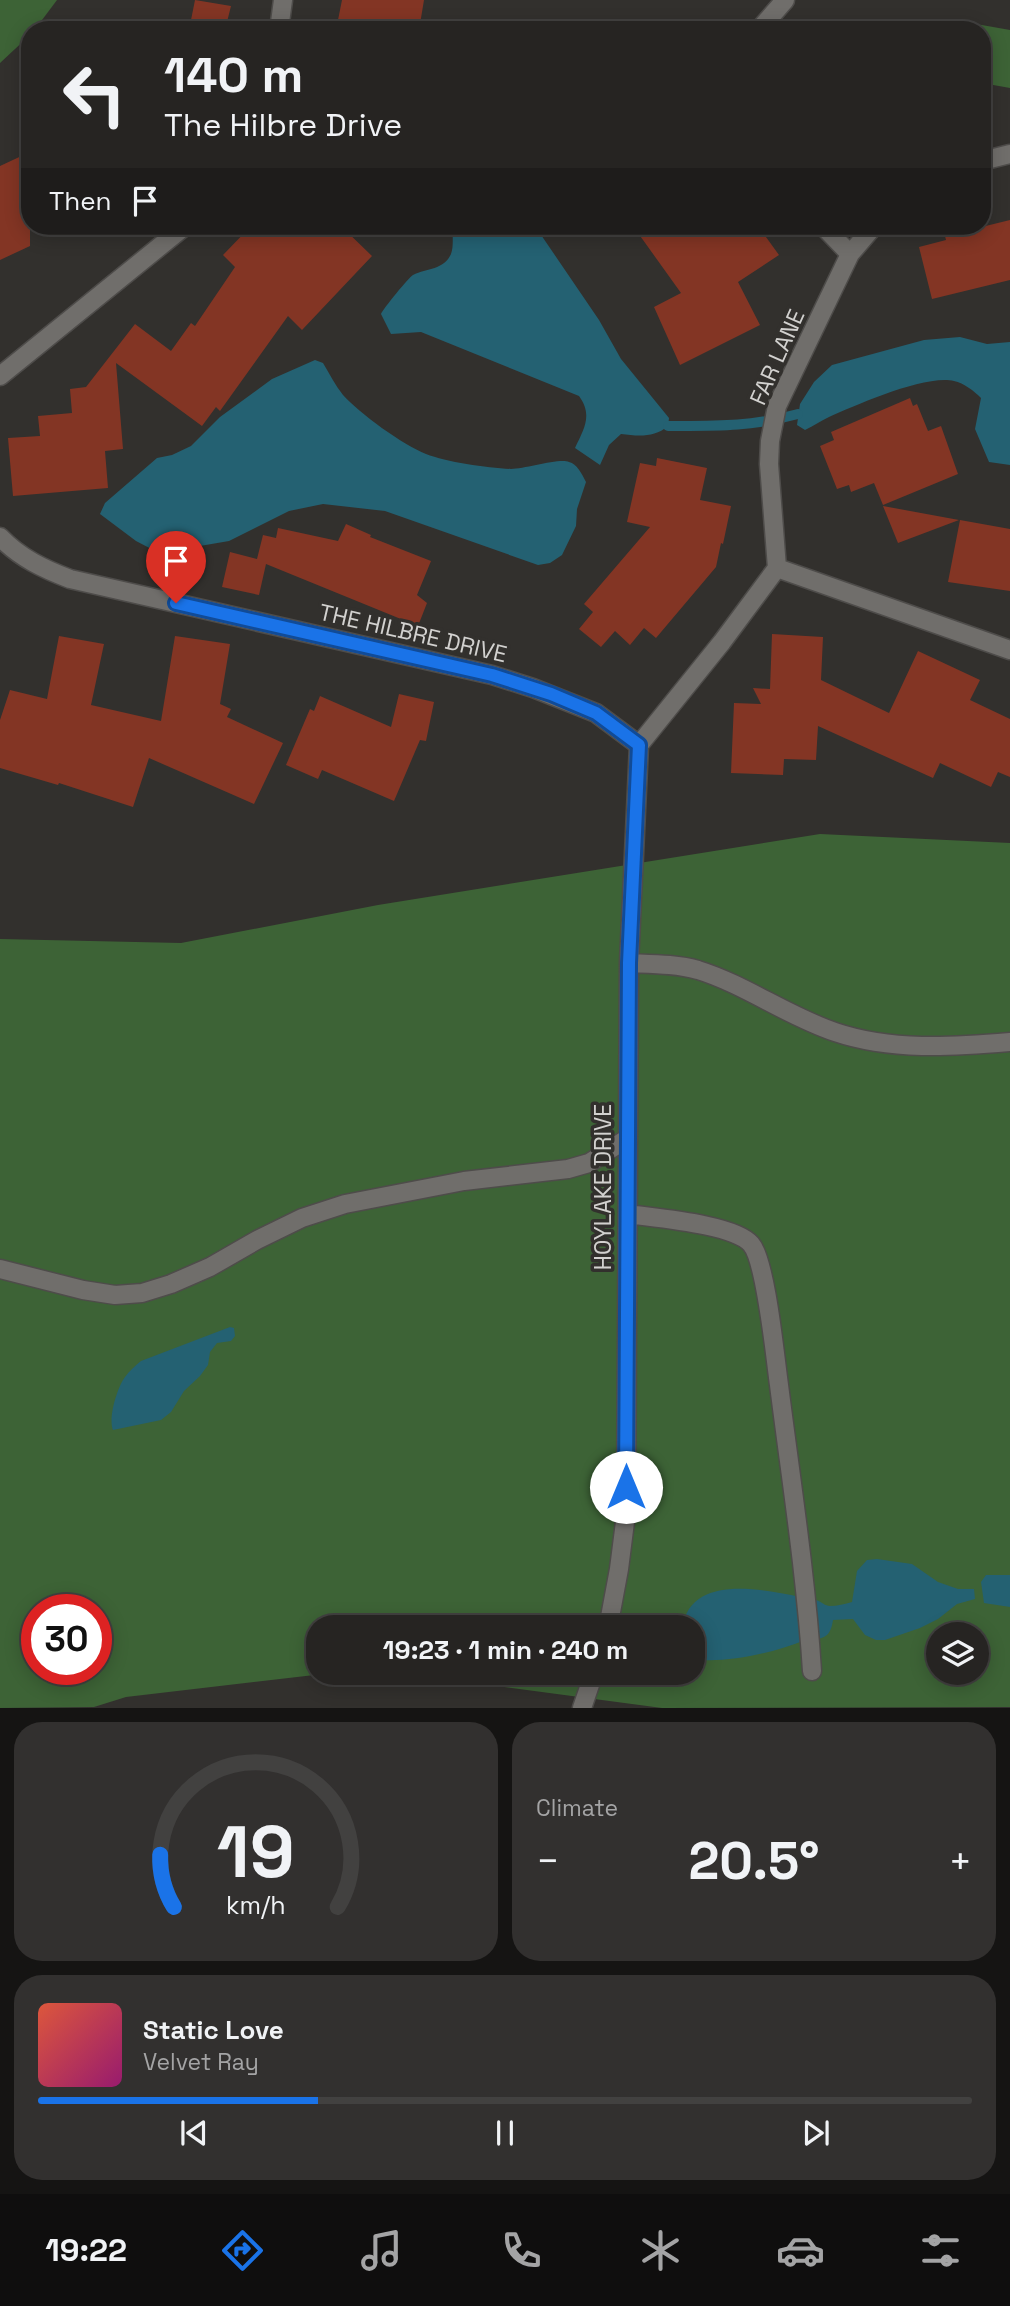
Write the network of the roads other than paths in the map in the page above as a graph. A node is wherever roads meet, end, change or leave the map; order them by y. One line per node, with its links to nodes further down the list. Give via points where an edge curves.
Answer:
1 (283, 0): 3 (street)
2 (785, 0): 4 (street)
3 (280, 21)
4 (767, 21)
5 (1010, 154): 6 (street)
6 (991, 159)
7 (174, 235): 11 (street)
8 (831, 235): 10 (street)
9 (866, 235): 10 (street, FAR LANE)
10 (850, 254): 13 (street, FAR LANE, via 777,406 769,464)
11 (0, 376)
12 (0, 537): 15 (street, THE HILBRE DRIVE, via 13,551 70,579 533,688 596,713)
13 (776, 568): 14 (street); 15 (street)
14 (1010, 650)
15 (639, 745): 16 (street, HOYLAKE DRIVE)
16 (629, 963): 17 (street, via 698,970 800,1018 872,1042 920,1046); 18 (street, HOYLAKE DRIVE)
17 (1010, 1042)
18 (628, 1138): 19 (street, HOYLAKE DRIVE); 20 (street, via 589,1163 568,1169 464,1181 345,1204 302,1218 210,1267 142,1293 83,1290)
19 (628, 1214): 21 (street, HOYLAKE DRIVE, via 626,1514); 22 (street, via 721,1229 752,1244 770,1318 806,1587)
20 (0, 1269)
21 (610, 1615)
22 (812, 1671)
23 (590, 1685): 24 (street)
24 (582, 1707)

